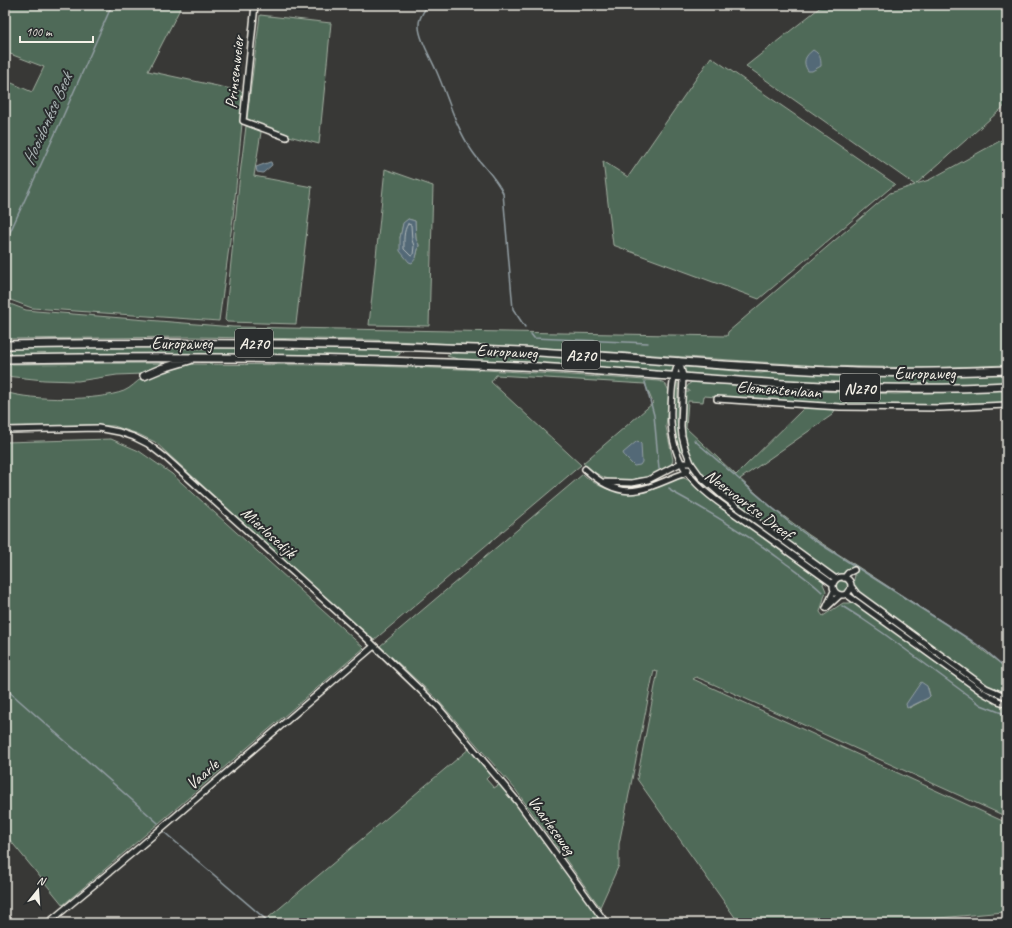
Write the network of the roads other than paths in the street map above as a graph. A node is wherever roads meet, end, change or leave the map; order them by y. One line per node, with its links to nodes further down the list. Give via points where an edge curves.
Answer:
1 (255, 5): 2 (street, Prinsenweier, via 243,121)
2 (286, 137)
3 (5, 345): 6 (highway, Europaweg / A270, via 213,343 398,346)
4 (196, 358): 5 (highway, Europaweg / A270); 8 (highway, A270); 9 (highway, Europaweg / A270, via 494,365)
5 (5, 359)
6 (679, 361): 7 (highway, Europaweg / N270, via 854,372); 9 (street, Neervoortse Dreef); 10 (street, Neervoortse Dreef)
7 (1007, 370)
8 (144, 376)
9 (674, 376): 10 (highway, Europaweg / N270); 15 (street, Neervoortse Dreef, via 671,421)
10 (683, 376): 11 (highway, Europaweg / N270, via 866,388); 16 (street, Neervoortse Dreef, via 681,431)
11 (1007, 386)
12 (717, 399): 13 (street, Elementenlaan, via 840,407 940,408)
13 (1007, 405)
14 (5, 430): 27 (street, Mierlosedijk, via 98,428 134,437 148,444)
15 (681, 463): 16 (street); 18 (street, Neervoortse Dreef); 19 (street, via 648,480 632,483)
16 (691, 463): 18 (street); 21 (street, Neervoortse Dreef, via 701,477 725,498)
17 (584, 469): 19 (street)
18 (687, 472): 19 (street, via 647,488 632,491 612,488); 22 (street, Neervoortse Dreef, via 706,493)
19 (601, 482)
20 (844, 578): 21 (street); 23 (street); 23 (street, via 854,570)
21 (836, 579): 22 (street)
22 (833, 584): 24 (street)
23 (850, 584): 25 (street); 28 (street, via 857,594 986,688)
24 (834, 591): 26 (street); 26 (street, via 826,608)
25 (846, 594): 26 (street); 29 (street, via 982,692)
26 (840, 595)
27 (374, 646): 30 (street, Mierlosedijk, via 438,707); 31 (street, Vaarle)
28 (1007, 697)
29 (1007, 704)
30 (471, 747): 32 (street, Vaarleseweg, via 518,802)
31 (48, 923)
32 (606, 923)

